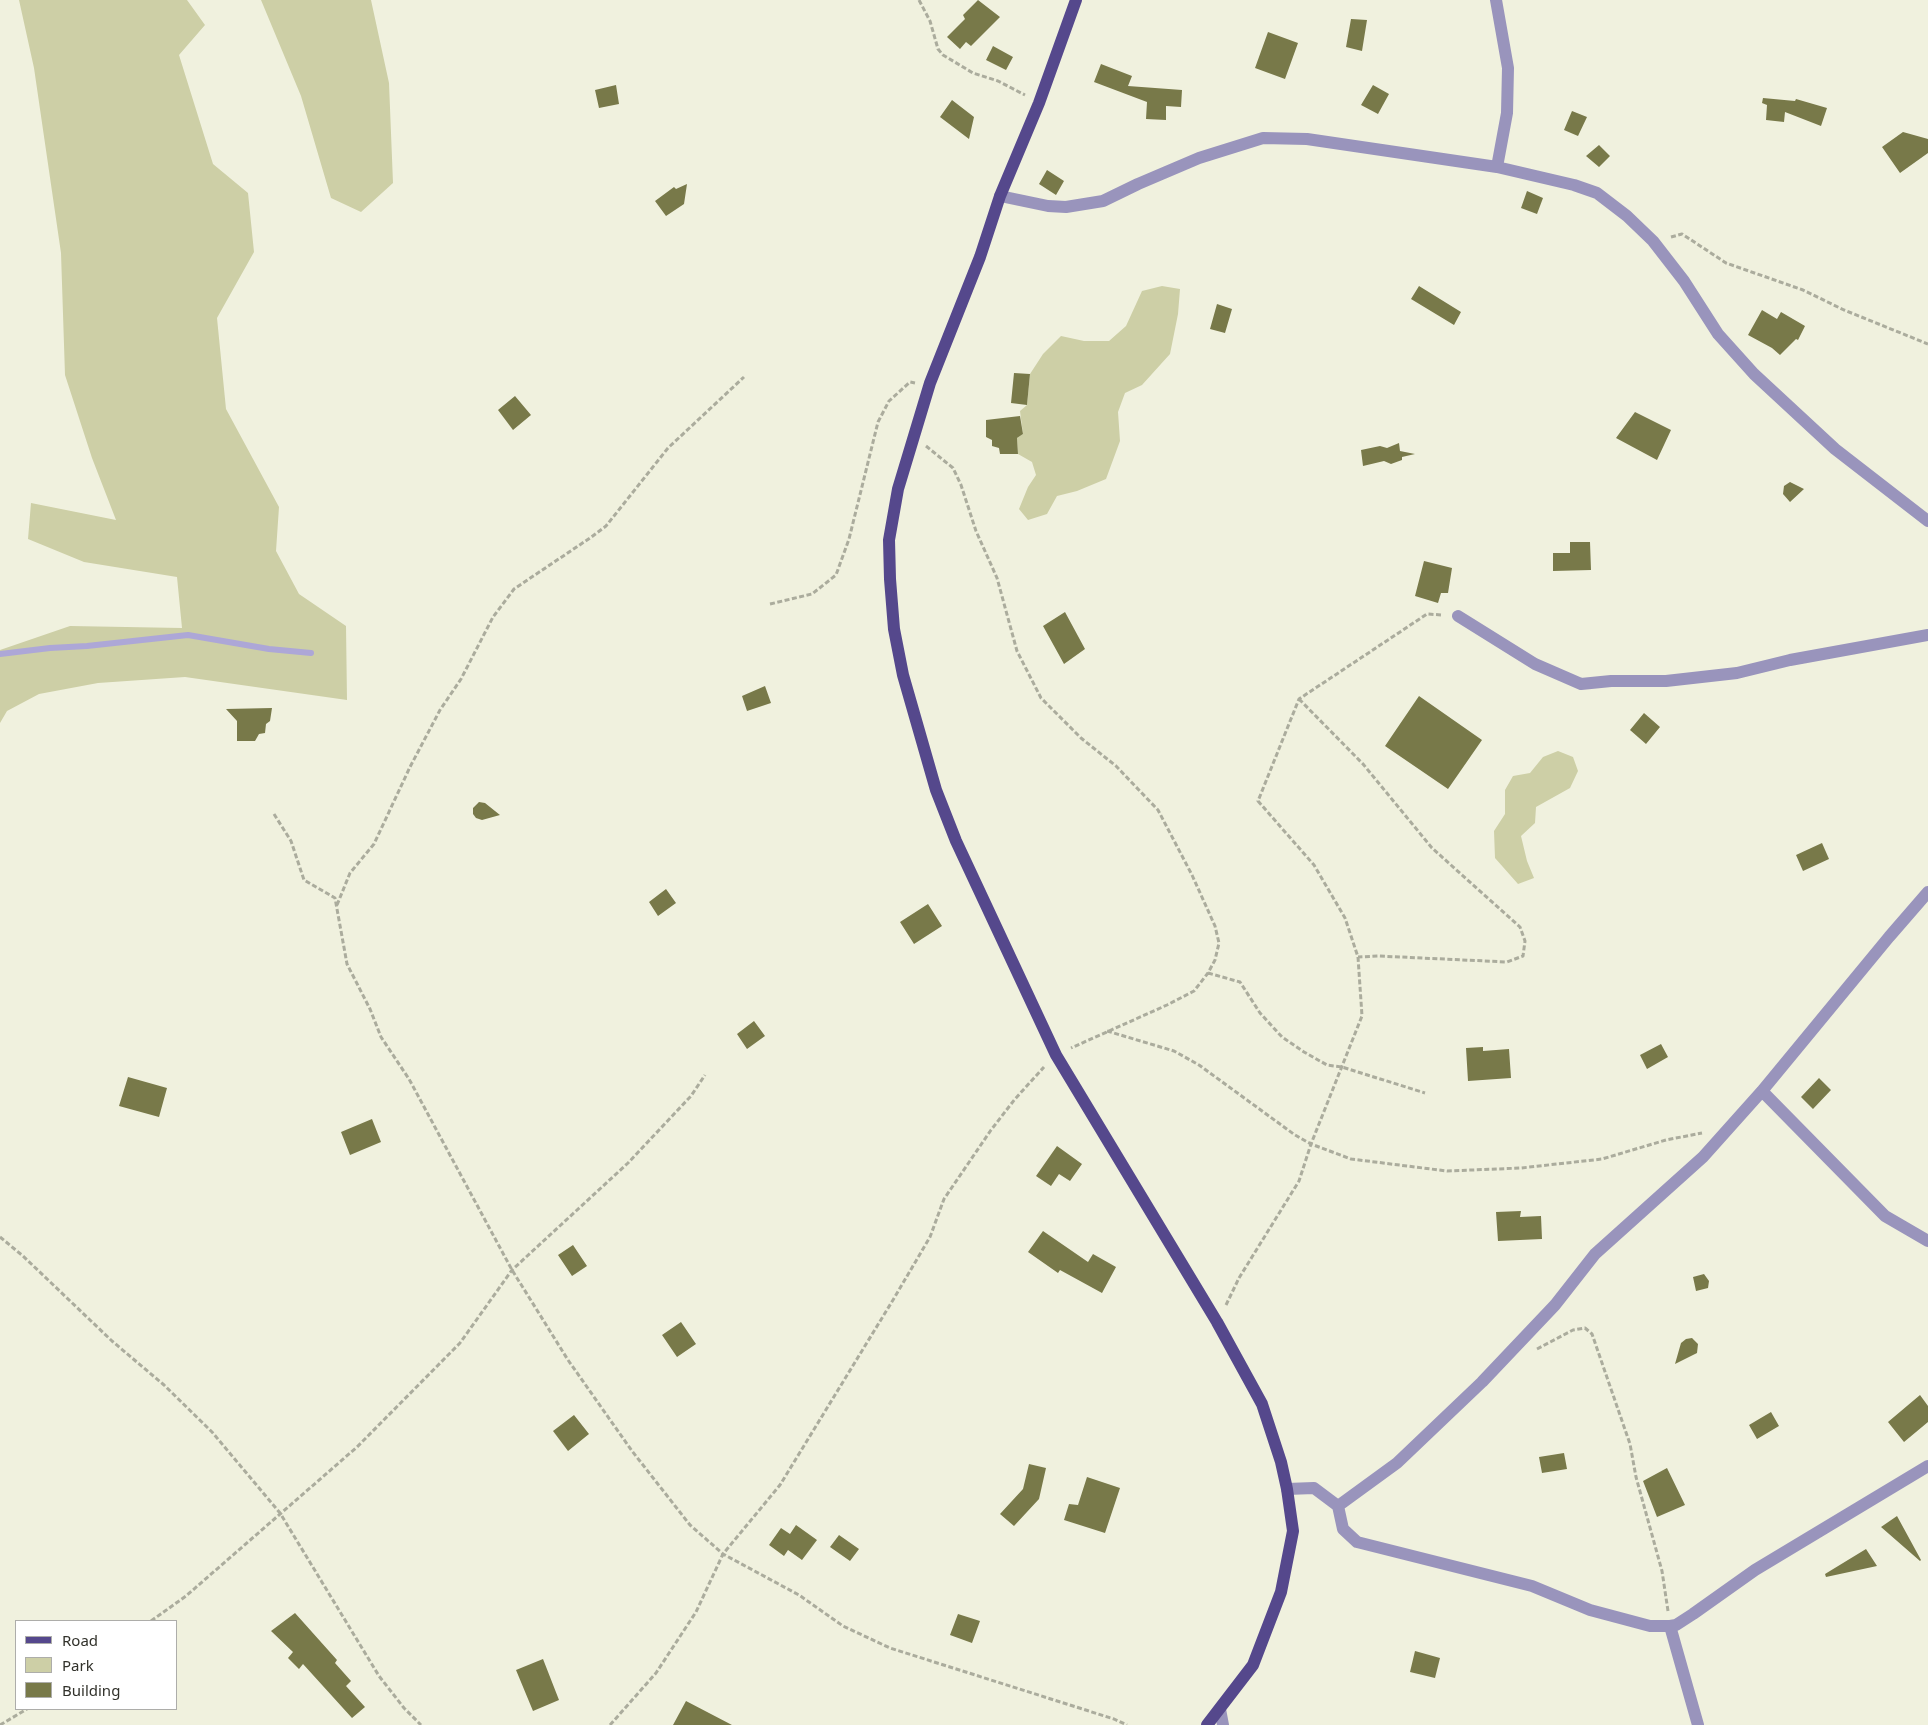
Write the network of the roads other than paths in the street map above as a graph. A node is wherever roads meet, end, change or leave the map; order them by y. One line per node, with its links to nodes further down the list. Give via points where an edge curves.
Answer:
1 (1076, 0): 4 (main road, via 1039,103)
2 (1496, 0): 3 (street, via 1508,68 1507,113)
3 (1497, 166): 4 (street, via 1307,139 1263,138 1199,158 1103,201 1066,207); 5 (street, via 1597,193 1627,216 1653,241 1718,334 1754,374 1835,449)
4 (1000, 196): 12 (main road, via 980,257 930,383 898,489 889,540 890,579 894,629 903,675 936,790 956,841 1056,1055 1217,1322 1262,1404)
5 (1928, 521)
6 (1458, 616): 7 (street, via 1535,664 1581,684 1666,681 1737,673)
7 (1928, 635)
8 (1928, 892): 9 (street)
9 (1762, 1091): 10 (street, via 1885,1216); 13 (street, via 1704,1156 1595,1254 1555,1305 1482,1382 1397,1463)
10 (1928, 1241)
11 (1928, 1466): 14 (street, via 1763,1564)
12 (1287, 1489): 13 (street, via 1314,1488); 15 (main road, via 1293,1530 1281,1592 1253,1665)
13 (1338, 1506): 14 (street, via 1343,1529 1357,1542 1532,1586 1590,1610 1641,1624)
14 (1670, 1626): 18 (street)
15 (1220, 1709): 16 (main road); 17 (street)
16 (1207, 1725)
17 (1224, 1725)
18 (1698, 1725)

